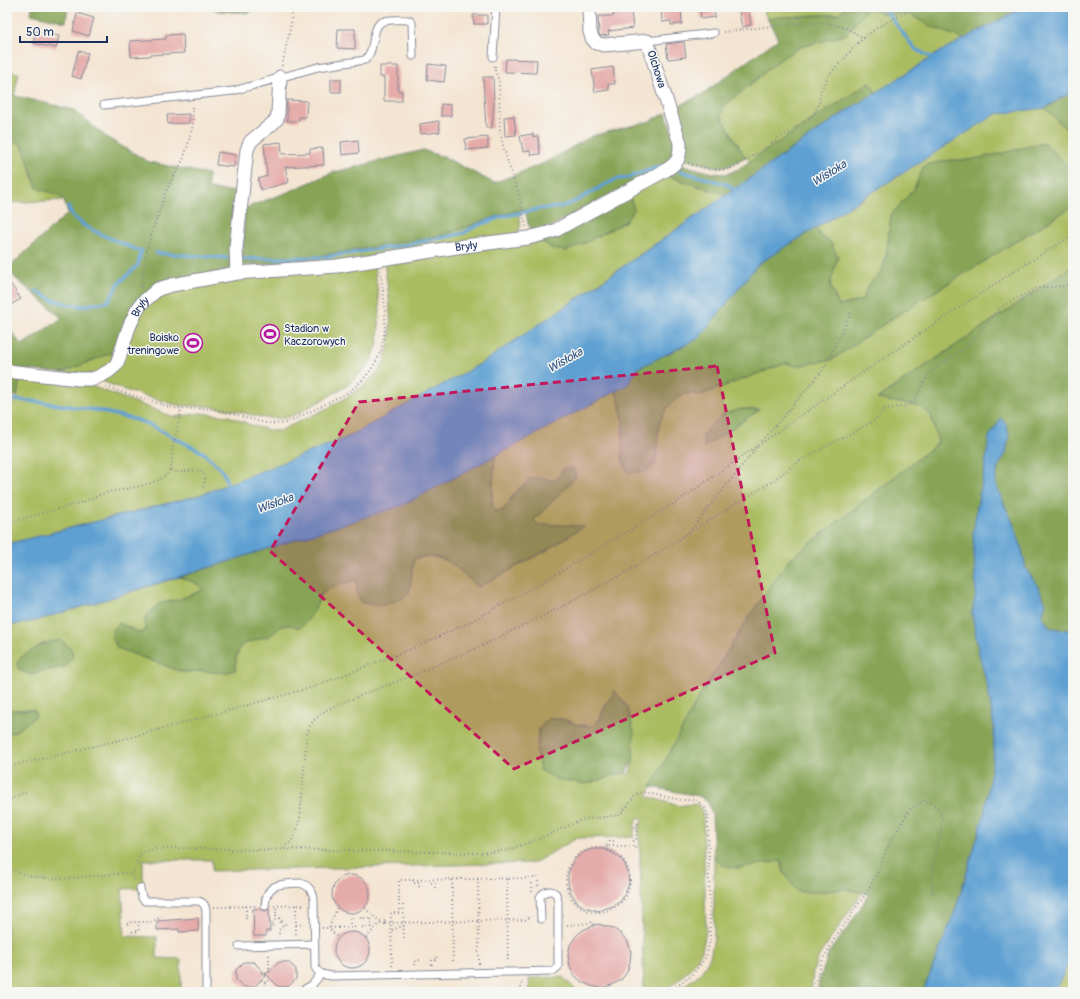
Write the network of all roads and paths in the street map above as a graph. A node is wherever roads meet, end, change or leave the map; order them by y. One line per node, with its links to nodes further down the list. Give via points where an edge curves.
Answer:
1 (292, 7): 10 (path)
2 (496, 7): 9 (lane)
3 (589, 7): 7 (street, Olchowa, via 590,32 596,43 604,45)
4 (915, 7): 6 (path)
5 (714, 33): 6 (path, via 798,23 829,23); 7 (lane)
6 (864, 38): 13 (path, via 828,76 815,112 808,119 729,169 713,170)
7 (647, 41): 13 (street, Olchowa, via 680,142)
8 (413, 56): 10 (lane, via 412,23 409,20 388,20 379,24 365,60 318,67)
9 (493, 57): 14 (path, via 499,80 500,131)
10 (280, 77): 11 (lane, via 233,91); 17 (street, via 276,118 248,145 236,247)
11 (191, 96): 12 (lane); 19 (path, via 193,126 183,160 167,189 150,238 144,260)
12 (104, 105)
13 (677, 160): 16 (street, Bryły, via 666,170 548,233)
14 (524, 218)
15 (1073, 235): 24 (path, via 891,352)
16 (378, 259): 17 (street, Bryły, via 337,266); 23 (path, via 386,316 382,347 373,367 345,394 290,422 281,424 219,410)
17 (237, 273): 19 (street, Bryły, via 158,289)
18 (1073, 284): 28 (path, via 1037,288 1001,307 966,347 933,370 914,402 907,406 885,409 874,421 801,460 768,484)
19 (140, 306): 22 (street, Bryły, via 129,326 116,365)
20 (852, 311): 24 (path, via 824,370)
21 (7, 371): 22 (street, Bryły, via 79,379)
22 (98, 377): 23 (path, via 108,388)
23 (181, 409): 25 (path)
24 (759, 444): 28 (path); 29 (path, via 678,501 540,584 466,624 416,647 313,687 139,735)
25 (170, 470): 26 (path, via 197,470 205,477); 27 (path, via 152,482 108,492 86,501)
26 (203, 488)
27 (7, 522)
28 (687, 534): 36 (path, via 632,569 567,604 479,647 319,714 307,734 300,818 296,833 291,842)
29 (7, 766)
30 (27, 792): 31 (path)
31 (7, 801)
32 (640, 820): 34 (path, via 636,826)
33 (614, 841): 35 (path, via 606,841)
34 (635, 846): 35 (path); 37 (path)
35 (606, 847): 45 (path, via 590,848 576,856 568,869); 45 (path, via 619,855 630,871 629,890 618,905 601,912 586,910 572,898)
36 (280, 849): 39 (path, via 155,849 140,856); 114 (path, via 482,853 508,850 533,842 581,820 619,815 634,797 643,792 681,800 696,800 704,806 708,815 710,940 706,957 691,976)
37 (635, 851)
38 (7, 868): 39 (path, via 54,879 124,873)
39 (132, 876): 49 (path)
40 (478, 879): 41 (path); 44 (path); 69 (path)
41 (507, 879): 46 (path, via 538,878); 68 (path)
42 (413, 880): 43 (path); 47 (path, via 413,883 419,883); 61 (path, via 399,880)
43 (430, 880): 44 (path); 50 (path, via 430,883 435,883)
44 (452, 880): 72 (path)
45 (567, 884): 48 (path)
46 (538, 885)
47 (419, 887)
48 (562, 887)
49 (140, 888): 110 (lane, via 145,901 198,901 205,906)
50 (435, 888)
51 (933, 895): 115 (path, via 934,856 942,827 940,812 933,803 925,800 909,810 887,848 869,889 822,959)
52 (296, 905): 53 (path); 64 (path, via 275,906); 78 (path)
53 (311, 905)
54 (403, 905): 62 (path)
55 (246, 906): 56 (path); 58 (path); 67 (path)
56 (252, 906)
57 (265, 906): 93 (lane, via 268,892 277,885 300,883 308,887 314,899)
58 (212, 907)
59 (337, 908): 86 (path)
60 (365, 908): 74 (path)
61 (399, 913): 62 (path); 75 (path, via 391,913)
62 (403, 913): 71 (path)
63 (163, 916): 70 (path, via 150,922)
64 (277, 916): 73 (path); 79 (path, via 271,924); 84 (path, via 286,924)
65 (532, 916): 68 (path, via 525,920)
66 (541, 919): 104 (lane, via 540,897 546,891 554,892 558,901 558,967 550,972)
67 (246, 920)
68 (507, 920): 69 (path); 101 (path)
69 (478, 921): 72 (path); 100 (path)
70 (138, 922): 76 (path); 88 (path, via 139,931)
71 (404, 922): 72 (path); 75 (path); 83 (path)
72 (452, 922): 102 (path)
73 (281, 923)
74 (385, 923): 75 (path); 90 (path, via 379,924)
75 (391, 923): 87 (path)
76 (127, 924)
77 (304, 924): 78 (path)
78 (296, 925): 91 (path)
79 (273, 926)
80 (563, 926): 81 (path, via 592,922)
81 (594, 926)
82 (350, 927): 82 (path, via 371,927 371,918 350,918); 86 (path)
83 (403, 927): 87 (path); 92 (path)
84 (281, 928)
85 (319, 928): 86 (path)
86 (328, 928): 89 (path)
87 (392, 930): 103 (path)
88 (132, 932)
89 (338, 938)
90 (366, 938)
91 (296, 939)
92 (404, 940)
93 (314, 944): 94 (lane); 106 (lane, via 315,967)
94 (239, 946)
95 (269, 949): 105 (path, via 270,972)
96 (436, 955): 99 (path, via 436,960)
97 (420, 957): 98 (path, via 420,960)
98 (417, 960)
99 (433, 960)
100 (479, 960)
101 (508, 960)
102 (453, 961)
103 (392, 971)
104 (523, 972): 106 (lane, via 332,976); 113 (path)
105 (261, 973)
106 (321, 974): 112 (lane, via 312,985)
107 (271, 979): 109 (path)
108 (261, 980): 109 (path)
109 (265, 984): 111 (path)
110 (206, 992)
111 (266, 992)
112 (300, 992)
113 (519, 992)
114 (669, 992)
115 (814, 992)

